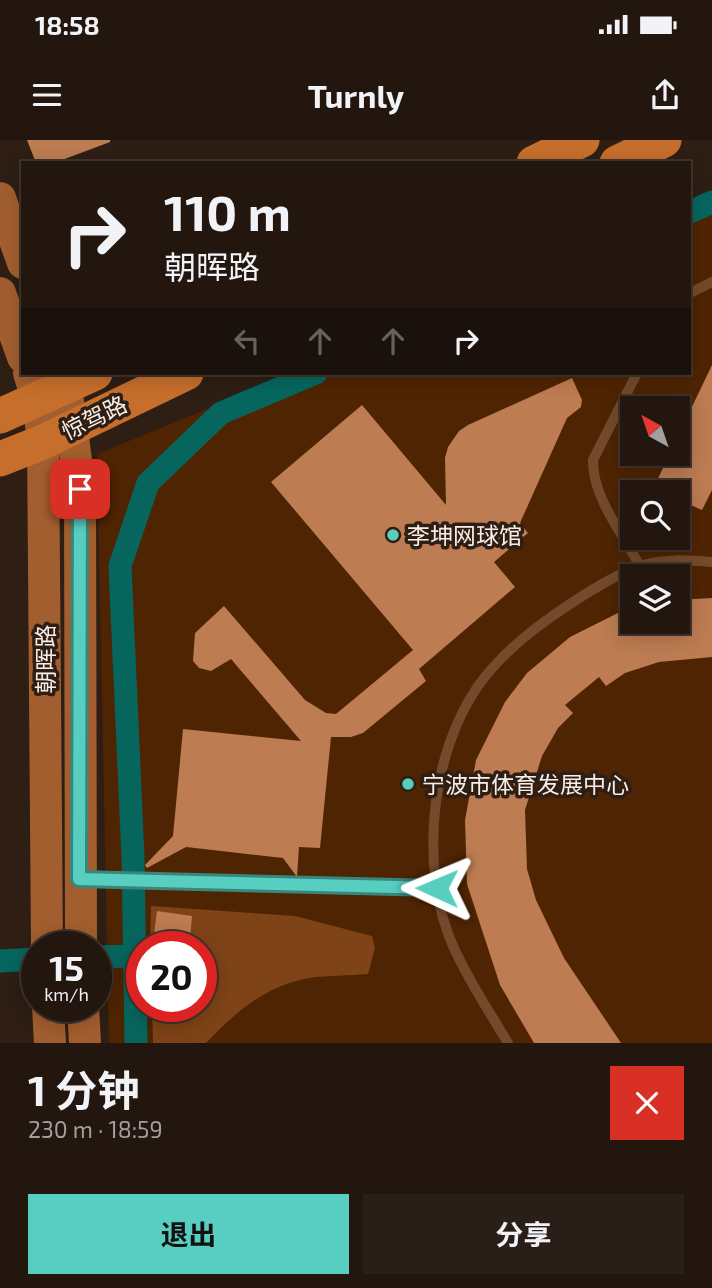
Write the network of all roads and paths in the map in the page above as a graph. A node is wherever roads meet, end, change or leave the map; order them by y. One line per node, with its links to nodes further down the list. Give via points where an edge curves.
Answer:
1 (582, 140): 3 (main road)
2 (664, 140): 4 (main road)
3 (538, 161)
4 (621, 161)
5 (0, 198): 6 (main road)
6 (21, 257)
7 (712, 282): 8 (lane)
8 (691, 292)
9 (0, 293): 10 (main road)
10 (21, 351)
11 (182, 375): 15 (main road, 惊驾路)
12 (636, 375): 18 (lane, via 593,460 593,472)
13 (58, 381): 14 (main road, 惊驾路); 15 (main road, 朝晖路)
14 (0, 416)
15 (57, 435): 16 (main road, 惊驾路); 21 (main road, 朝晖路, via 80,489); 23 (main road, 朝晖路)
16 (0, 458)
17 (712, 562): 19 (lane)
18 (639, 564)
19 (655, 564)
20 (620, 577): 22 (lane, via 532,631 478,687 456,727 440,775 434,820)
21 (92, 879): 22 (lane); 24 (main road, 朝晖路)
22 (437, 888): 29 (lane, via 452,944)
23 (47, 931)
24 (83, 931)
25 (49, 1022): 27 (main road)
26 (84, 1022): 28 (main road)
27 (50, 1043)
28 (85, 1043)
29 (508, 1043)

